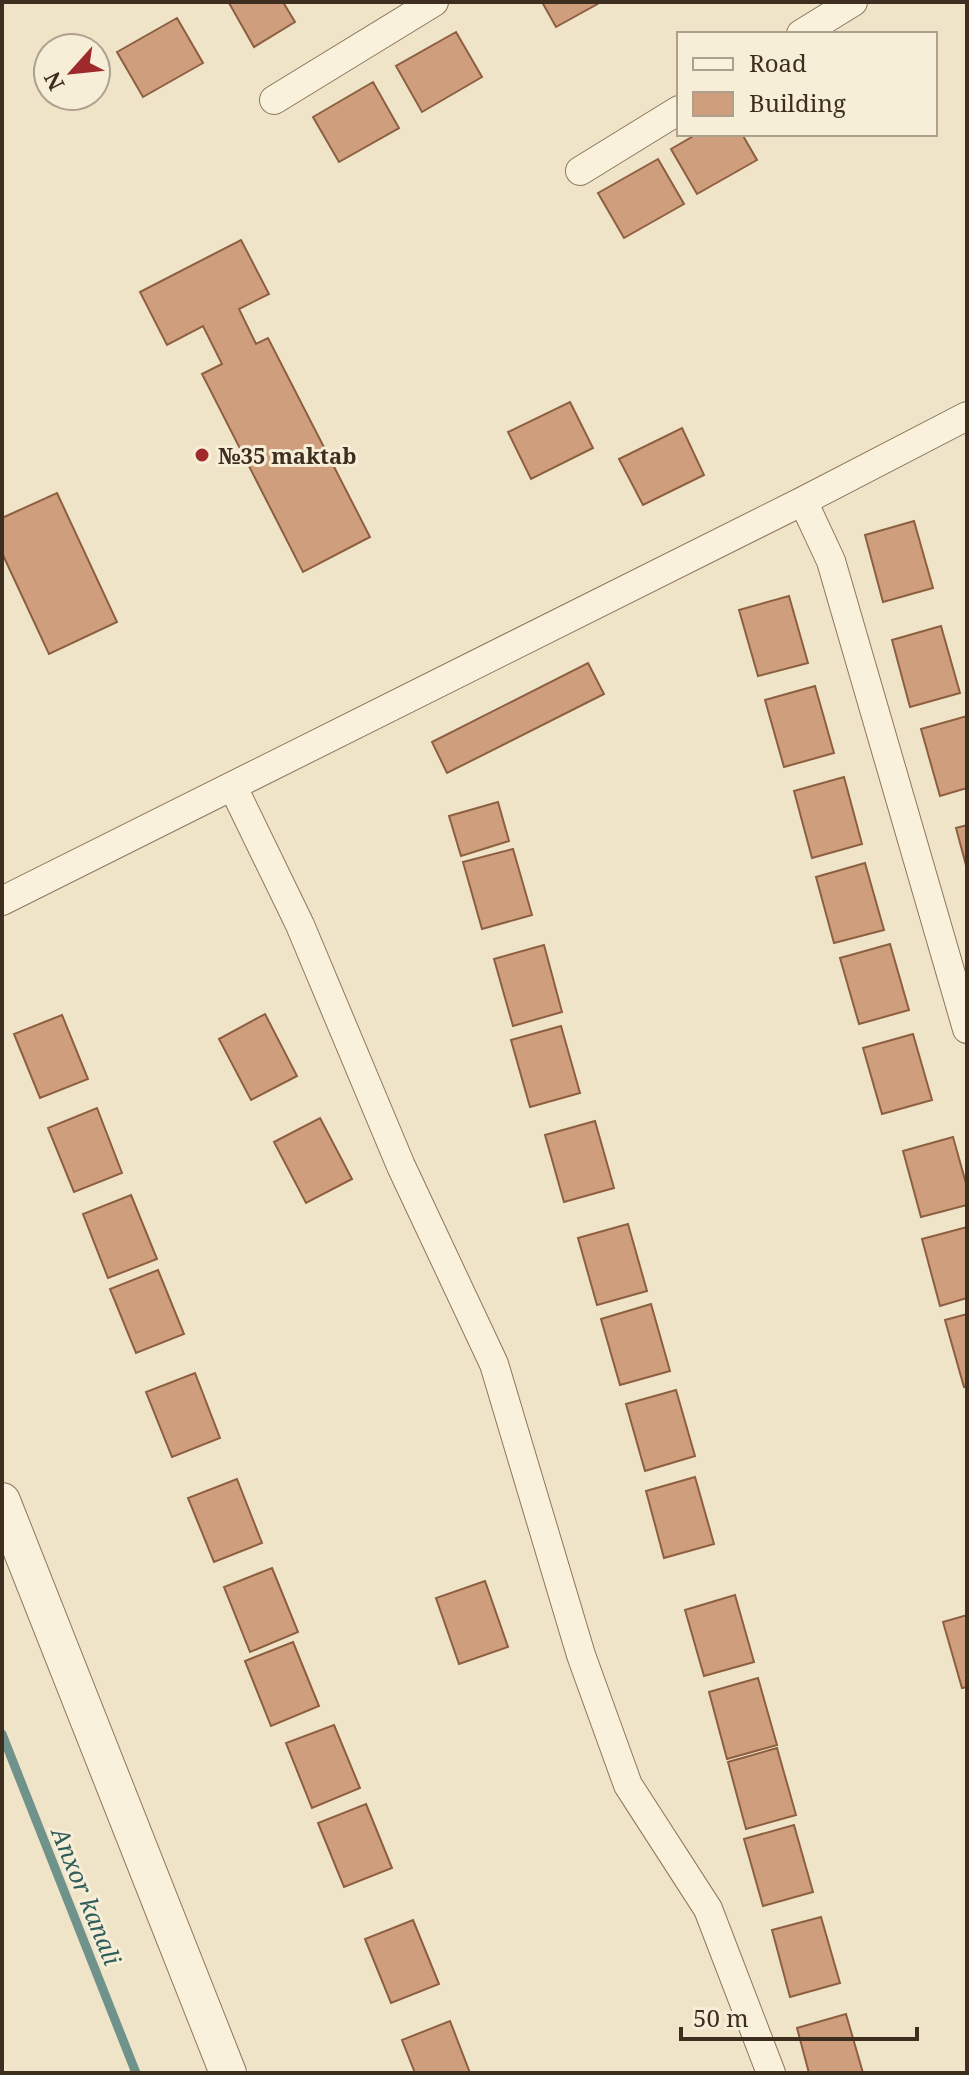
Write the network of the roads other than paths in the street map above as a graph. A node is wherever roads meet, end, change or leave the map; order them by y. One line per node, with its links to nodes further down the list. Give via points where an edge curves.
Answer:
1 (434, 2): 4 (street)
2 (853, 2): 3 (street)
3 (804, 32)
4 (274, 100)
5 (677, 111): 6 (street)
6 (580, 171)
7 (967, 416): 8 (street)
8 (803, 501): 9 (street); 11 (street, via 831,561)
9 (233, 787): 10 (street); 14 (street, via 300,925 401,1166 494,1364 581,1655 628,1785 708,1909)
10 (2, 901)
11 (967, 1029)
12 (2, 1501): 13 (street)
13 (228, 2073)
14 (771, 2073)

